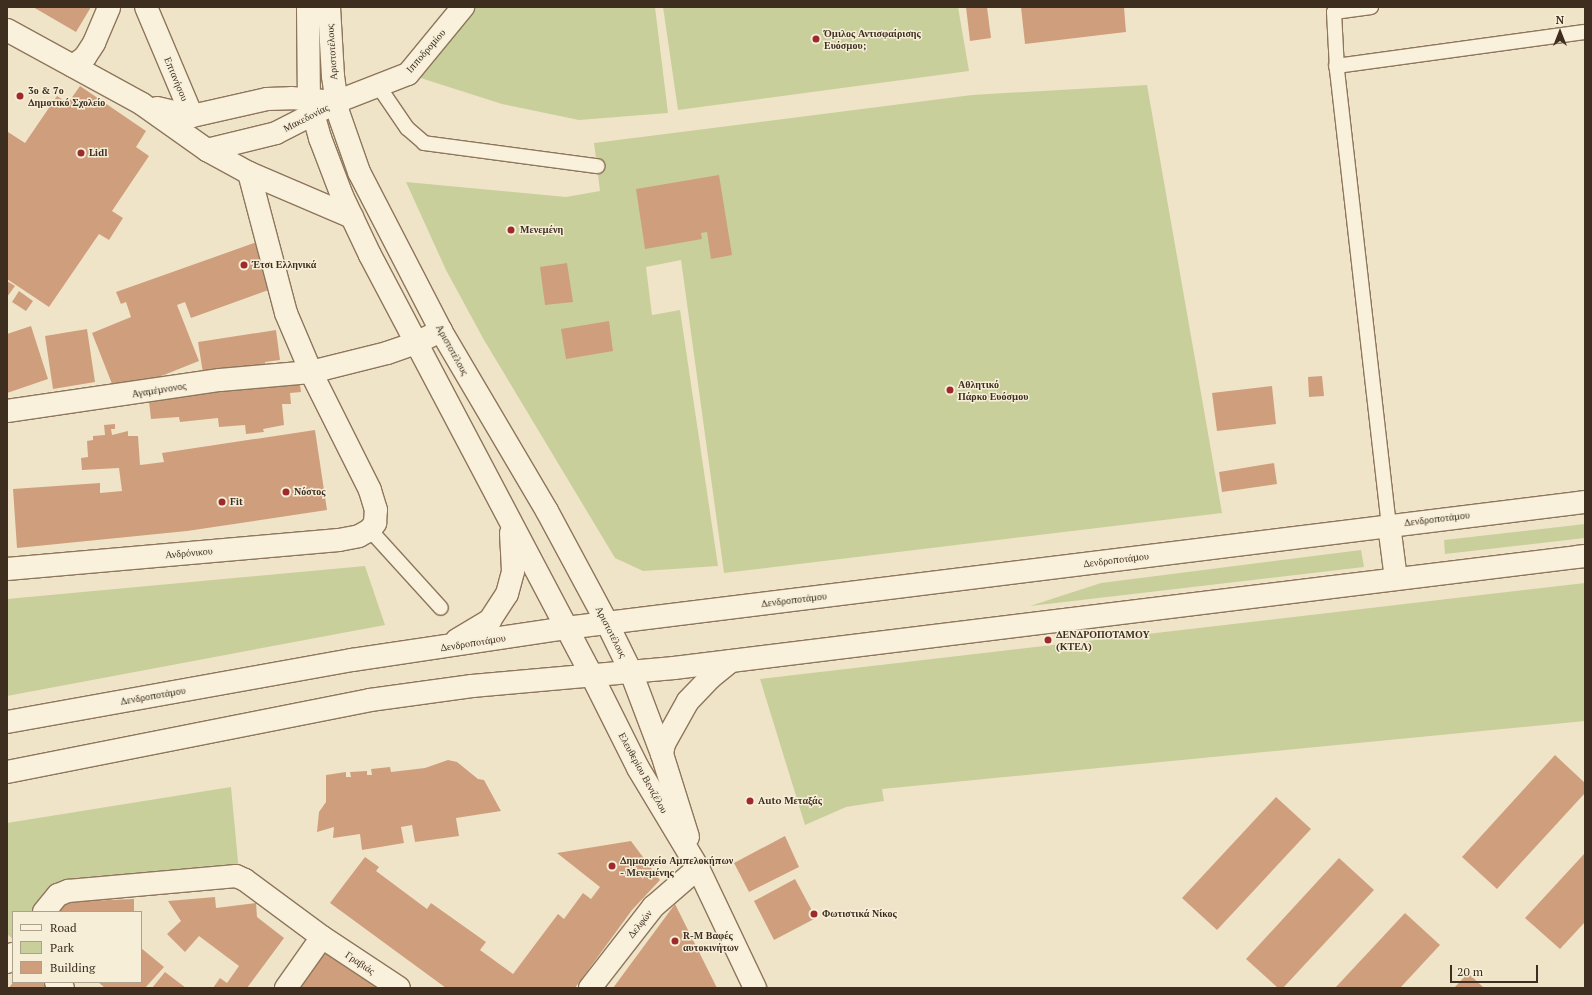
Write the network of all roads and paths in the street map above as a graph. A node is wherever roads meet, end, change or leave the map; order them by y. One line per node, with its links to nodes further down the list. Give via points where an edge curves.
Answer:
1 (108, 7): 9 (main road, via 94,43 85,57)
2 (146, 7): 15 (main road, Επτανήσου)
3 (308, 7): 14 (main road)
4 (329, 7): 12 (main road, Αριστοτέλους)
5 (463, 7): 11 (main road, Ιπποδρομίου, via 408,74)
6 (1371, 7): 10 (lane, via 1334,12)
7 (7, 30): 9 (main road, Μακεδονίας)
8 (1585, 32): 10 (lane)
9 (73, 66): 13 (main road, Μακεδονίας)
10 (1336, 66): 26 (lane)
11 (379, 87): 12 (main road, Ιπποδρομίου); 17 (lane, via 407,128 424,143)
12 (336, 102): 14 (main road, Μακεδονίας); 20 (main road, Αριστοτέλους, via 345,137 359,172)
13 (142, 104): 15 (main road, Μακεδονίας); 16 (main road, Μακεδονίας)
14 (311, 107): 15 (main road, Μακεδονίας, via 267,99); 16 (main road, Μακεδονίας, via 276,133); 19 (main road, via 327,159)
15 (192, 116): 16 (main road, Επτανήσου)
16 (207, 150): 18 (main road)
17 (597, 166)
18 (249, 172): 19 (main road); 22 (main road, via 286,313)
19 (352, 217): 21 (main road)
20 (441, 331): 21 (main road, Αγαμέμνονος); 32 (main road, Αριστοτέλους, via 547,512)
21 (416, 343): 22 (main road, Αγαμέμνονος); 25 (main road)
22 (311, 372): 23 (main road, Αγαμέμνονος, via 220,380); 27 (main road, via 370,490 376,514)
23 (7, 411)
24 (1585, 502): 26 (main road, Δενδροποτάμου)
25 (504, 511): 33 (main road); 34 (main road, via 513,554 512,578 507,594 500,607 485,624)
26 (1389, 525): 30 (main road); 32 (main road, Δενδροποτάμου)
27 (370, 530): 29 (main road, Ανδρόνικου, via 359,536 339,540); 31 (lane)
28 (1585, 556): 30 (main road)
29 (7, 569)
30 (1396, 579): 35 (main road)
31 (441, 608)
32 (607, 623): 33 (main road, Δενδροποτάμου); 36 (main road, Αριστοτέλους)
33 (566, 628): 34 (main road, Δενδροποτάμου); 37 (main road)
34 (437, 648): 38 (main road, Δενδροποτάμου, via 352,660)
35 (732, 660): 36 (main road); 39 (main road, via 688,701 664,744)
36 (631, 672): 37 (main road); 39 (main road, Ελευθερίου Βενιζέλου)
37 (592, 676): 40 (main road, via 472,686 370,700); 41 (main road, Ελευθερίου Βενιζέλου, via 644,778)
38 (7, 722)
39 (662, 754): 41 (main road, Ελευθερίου Βενιζέλου)
40 (7, 772)
41 (698, 868): 46 (main road, Δελφών, via 653,907); 47 (main road, Ελευθερίου Βενιζέλου)
42 (45, 911): 43 (main road, Γραβιάς, via 58,895 68,891 236,876 246,880)
43 (322, 937): 44 (main road); 45 (main road, Γραβιάς)
44 (286, 988)
45 (399, 988)
46 (590, 988)
47 (755, 988)

